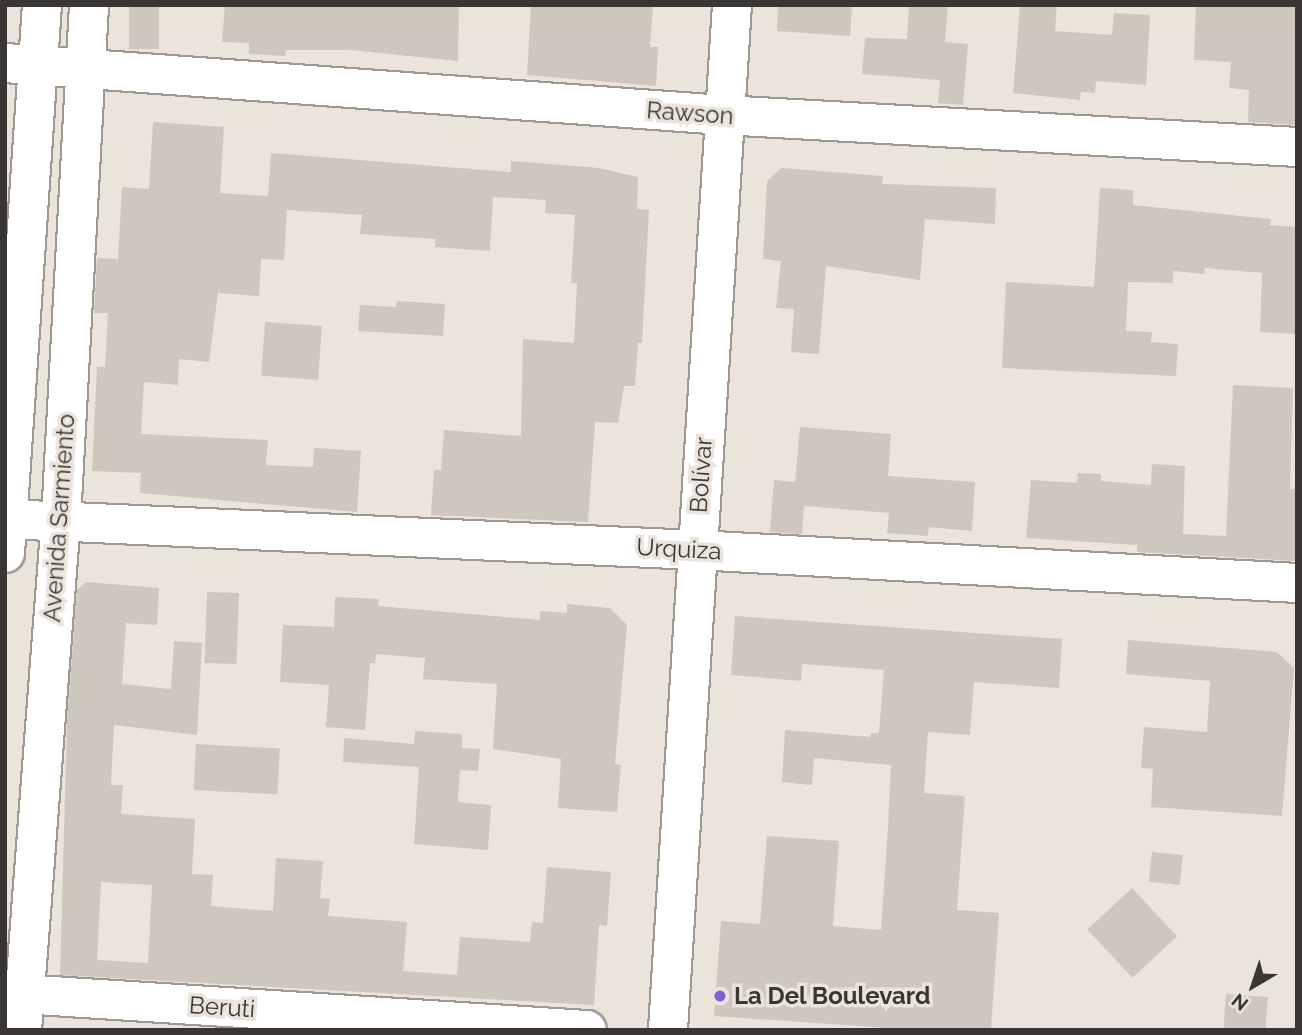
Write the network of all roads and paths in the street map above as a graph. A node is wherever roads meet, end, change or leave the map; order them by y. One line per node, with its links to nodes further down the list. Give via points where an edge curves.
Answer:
1 (43, 5): 4 (street)
2 (89, 5): 5 (street, Avenida Sarmiento)
3 (732, 5): 6 (street, Bolívar)
4 (22, 64): 5 (street, Rawson); 9 (street)
5 (84, 70): 6 (street, Rawson); 8 (street, Avenida Sarmiento)
6 (723, 115): 7 (street, Rawson); 10 (street, Bolívar)
7 (1297, 147)
8 (61, 519): 9 (street, Urquiza); 10 (street, Urquiza); 12 (street, Avenida Sarmiento)
9 (6, 530)
10 (696, 550): 11 (street, Urquiza); 14 (street, Bolívar)
11 (1297, 583)
12 (17, 1006): 13 (street, Beruti)
13 (587, 1030)
14 (668, 1030)

